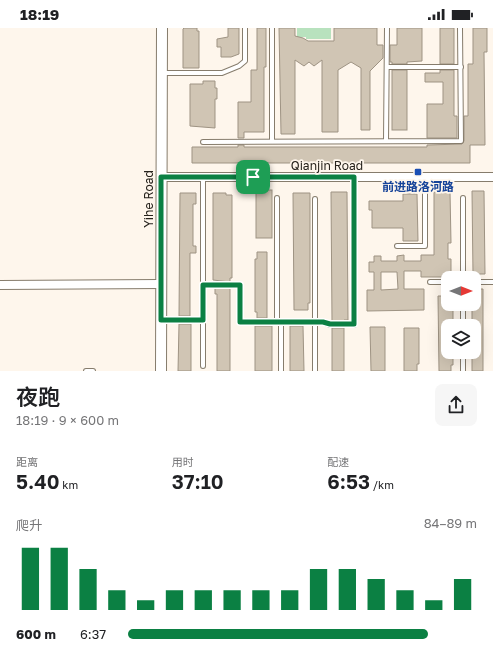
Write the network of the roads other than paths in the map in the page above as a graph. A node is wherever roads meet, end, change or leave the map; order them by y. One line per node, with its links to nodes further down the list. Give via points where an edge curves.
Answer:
1 (162, 28): 8 (street, Yihe Road)
2 (245, 28): 8 (lane, via 245,61 238,66 222,72)
3 (272, 28): 10 (lane)
4 (387, 28): 6 (lane)
5 (460, 28): 7 (lane)
6 (387, 67): 7 (lane); 11 (lane)
7 (461, 67): 11 (lane, via 461,141)
8 (162, 73): 12 (street, Yihe Road)
9 (203, 142): 10 (lane)
10 (272, 142): 11 (lane)
11 (386, 142)
12 (161, 177): 13 (street, Qianjin Road); 26 (street, Yihe Road)
13 (203, 177): 14 (street, Qianjin Road); 28 (lane)
14 (354, 177): 15 (street, Qianjin Road); 32 (lane, via 354,324)
15 (425, 177): 16 (street, Qianjin Road); 20 (lane, via 425,246)
16 (493, 177)
17 (277, 198): 31 (lane)
18 (463, 198): 21 (lane)
19 (315, 199): 32 (lane)
20 (397, 246)
21 (463, 271)
22 (430, 282): 23 (lane)
23 (441, 282)
24 (481, 282): 25 (lane)
25 (493, 282)
26 (161, 284): 27 (street); 29 (street, Yihe Road)
27 (0, 285)
28 (203, 285): 30 (lane); 31 (lane, via 240,285 240,322)
29 (161, 320): 30 (lane); 37 (street, Yihe Road)
30 (203, 320): 34 (lane)
31 (279, 322): 32 (lane); 38 (lane)
32 (315, 322): 39 (lane)
33 (463, 359): 40 (lane)
34 (203, 366)
35 (86, 371): 36 (lane)
36 (93, 371)
37 (161, 371)
38 (281, 371)
39 (315, 371)
40 (463, 371)

